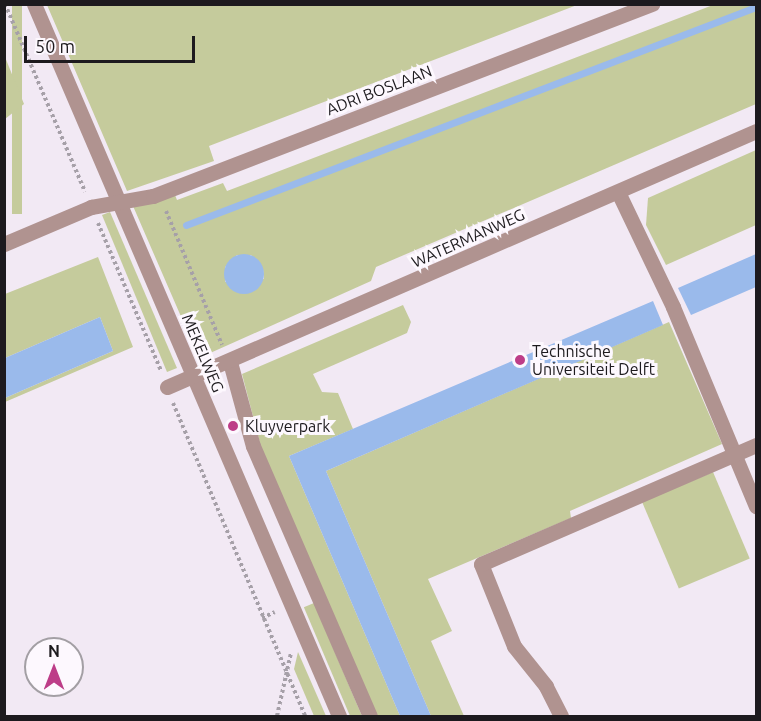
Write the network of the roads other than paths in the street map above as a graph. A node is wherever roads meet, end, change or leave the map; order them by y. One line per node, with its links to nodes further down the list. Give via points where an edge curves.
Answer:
1 (34, 4): 5 (street, MEKELWEG)
2 (652, 4): 5 (street, ADRI BOSLAAN, via 159,194)
3 (756, 131): 4 (street, WATERMANWEG)
4 (618, 192): 7 (street, WATERMANWEG); 11 (street)
5 (118, 204): 6 (street, ADRI BOSLAAN, via 91,207); 8 (street, MEKELWEG)
6 (4, 244)
7 (230, 362): 8 (street, WATERMANWEG); 14 (street, via 253,446)
8 (195, 376): 9 (street, WATERMANWEG); 13 (street, MEKELWEG)
9 (167, 387)
10 (756, 445): 11 (street)
11 (736, 454): 12 (street); 15 (street, via 481,564 514,646 546,686)
12 (756, 506)
13 (339, 717)
14 (370, 717)
15 (561, 717)

